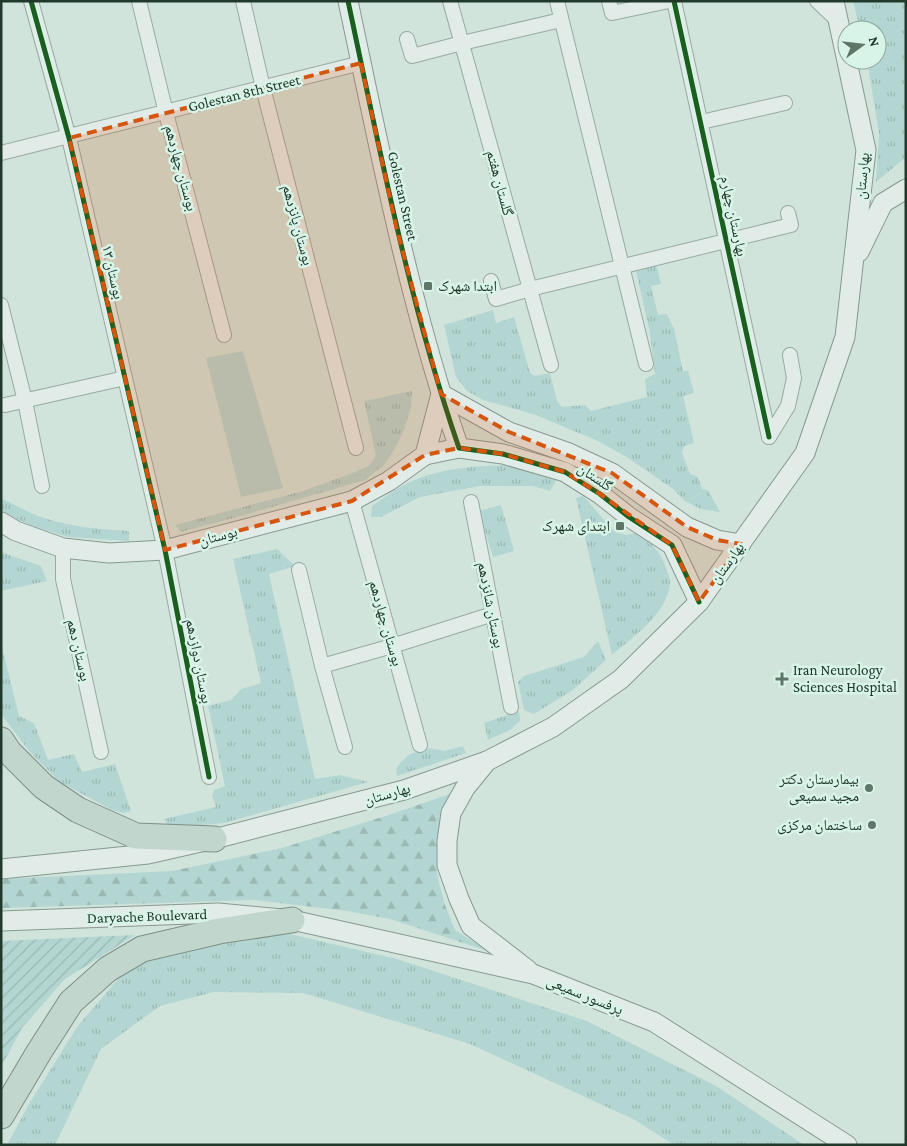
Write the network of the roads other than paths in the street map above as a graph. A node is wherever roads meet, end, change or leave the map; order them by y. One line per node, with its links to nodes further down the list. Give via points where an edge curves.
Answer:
1 (31, 1): 23 (street, بوستان ۱۳)
2 (139, 1): 21 (street, بوستان چهاردهم)
3 (243, 1): 19 (street, بوستان پانزدهم)
4 (348, 1): 17 (main road, Golestan Street)
5 (450, 1): 16 (street, گلستان هفتم)
6 (557, 1): 12 (street)
7 (609, 1): 8 (street, via 612,12)
8 (669, 1)
9 (674, 1): 22 (street, بهارستان چهارم)
10 (817, 1): 13 (street)
11 (834, 1): 14 (main road, بهارستان)
12 (562, 20): 16 (street); 29 (street)
13 (837, 20)
14 (838, 20)
15 (407, 39): 16 (street, via 412,56)
16 (462, 43): 31 (street, گلستان هفتم)
17 (361, 63): 19 (street, Golestan 8th Street); 38 (main road, Golestan Street, via 396,226)
18 (849, 70): 28 (main road, بهارستان, via 866,150)
19 (263, 88): 21 (street, Golestan 8th Street); 41 (street, بوستان پانزدهم)
20 (785, 102): 22 (street)
21 (166, 113): 23 (street, Golestan 8th Street); 33 (street, بوستان چهاردهم)
22 (701, 122): 27 (street, بهارستان چهارم)
23 (69, 138): 24 (street, Golestan 8th Street); 37 (street, بوستان ۱۳)
24 (1, 153)
25 (906, 189): 28 (main road, via 882,203)
26 (788, 213): 27 (street, via 791,225)
27 (727, 241): 29 (street); 34 (street, بهارستان چهارم, via 770,437 788,406 794,378)
28 (853, 265): 48 (main road, بهارستان, via 845,337 805,453)
29 (622, 266): 31 (street); 35 (street)
30 (491, 281): 31 (street, via 496,299)
31 (530, 289): 36 (street, گلستان هفتم)
32 (1, 304): 39 (street)
33 (224, 335)
34 (790, 355)
35 (646, 364)
36 (550, 365)
37 (125, 378): 39 (street); 50 (street, بوستان ۱۳)
38 (440, 394): 42 (main road); 43 (main road); 48 (main road, گلستان, via 509,432 569,453 612,473 687,526 717,540)
39 (25, 400): 40 (street); 44 (street)
40 (5, 405)
41 (356, 448)
42 (459, 448): 43 (main road, بوستان); 52 (main road, گلستان, via 503,454 565,472 672,545)
43 (425, 454): 45 (main road, بوستان, via 389,481)
44 (42, 486)
45 (352, 501): 50 (main road, بوستان); 54 (street, بوستان چهاردهم)
46 (471, 502): 53 (street, بوستان شانزدهم)
47 (1, 522): 49 (main road, بوستان)
48 (741, 544): 52 (main road, بهارستان)
49 (63, 548): 50 (main road, بوستان, via 109,554); 60 (street, بوستان دهم, via 63,579)
50 (165, 550): 62 (street, بوستان دوازدهم)
51 (299, 570): 55 (street)
52 (699, 602): 61 (main road, بهارستان, via 621,679 553,727)
53 (493, 614): 54 (street); 56 (street, بوستان شانزدهم)
54 (392, 646): 55 (street); 58 (street, بوستان چهاردهم)
55 (322, 666): 59 (street)
56 (511, 708)
57 (1, 740): 63 (highway, via 44,786 78,810 136,836)
58 (420, 745)
59 (345, 747)
60 (101, 752)
61 (487, 760): 63 (main road, بهارستان, via 404,790); 67 (main road, via 451,813 447,865 471,926)
62 (209, 777)
63 (214, 839): 64 (main road, via 148,854)
64 (1, 869)
65 (292, 920): 66 (main road, Daryache Boulevard, via 218,913); 67 (main road, پرفسور سمیعی); 68 (highway, via 142,949 108,969 71,1002)
66 (1, 921)
67 (533, 974): 69 (main road, پرفسور سمیعی, via 654,1022)
68 (1, 1116)
69 (847, 1145)

